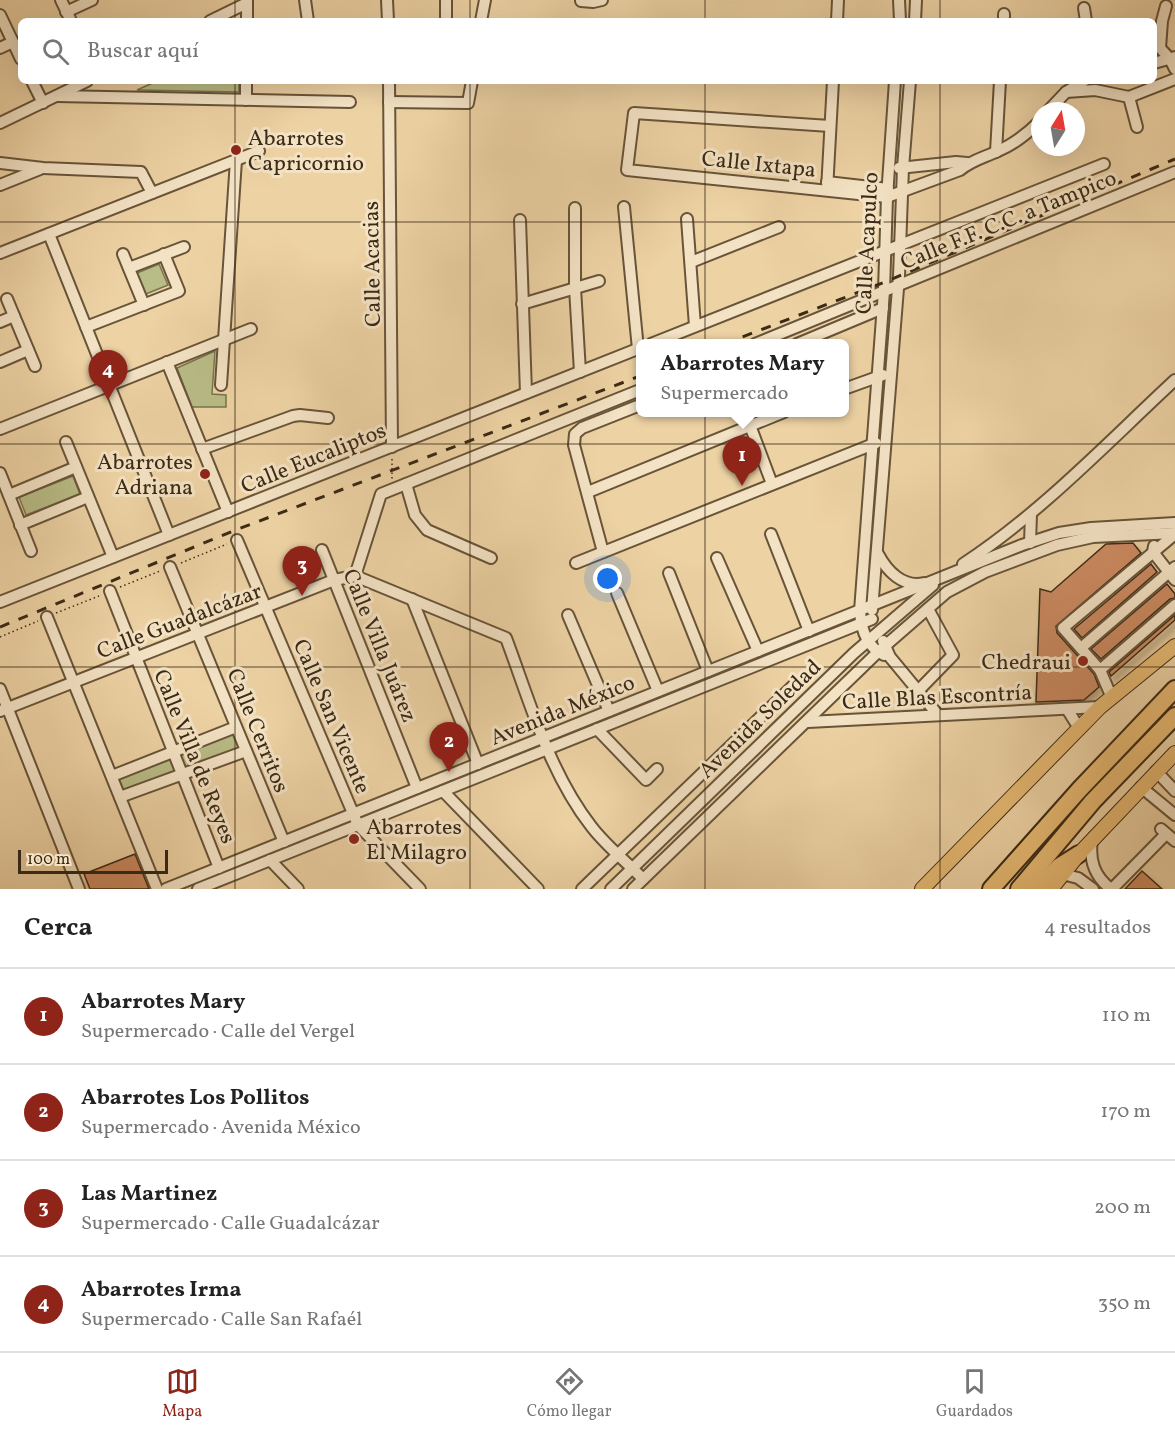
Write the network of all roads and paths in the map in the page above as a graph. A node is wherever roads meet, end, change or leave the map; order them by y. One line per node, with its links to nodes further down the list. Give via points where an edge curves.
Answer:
1 (61, 0): 17 (street)
2 (92, 0): 17 (street)
3 (305, 0): 20 (street)
4 (387, 0): 21 (street)
5 (446, 0): 6 (street); 22 (street)
6 (457, 0)
7 (485, 0): 23 (street)
8 (602, 0): 13 (street)
9 (838, 0): 24 (street)
10 (899, 0): 25 (street)
11 (916, 0): 26 (street)
12 (247, 1): 18 (street); 19 (street)
13 (581, 1)
14 (1166, 6): 31 (street, via 1160,48)
15 (1084, 8): 27 (street)
16 (0, 15): 28 (street)
17 (69, 16)
18 (216, 18)
19 (247, 18)
20 (308, 18)
21 (388, 18)
22 (446, 18)
23 (482, 18)
24 (837, 18)
25 (900, 18)
26 (915, 18)
27 (1086, 18)
28 (13, 42): 29 (street); 30 (street)
29 (0, 48)
30 (18, 52)
31 (1173, 62): 32 (street)
32 (1157, 63)
33 (1175, 80): 45 (street)
34 (34, 84): 50 (street)
35 (81, 84): 44 (street)
36 (246, 84): 46 (street)
37 (389, 84): 48 (street, Calle Acacias)
38 (471, 84): 48 (street, via 468,103)
39 (833, 84): 52 (street)
40 (896, 84): 62 (street, Calle Acapulco)
41 (910, 84): 64 (street, Calle Acapulco)
42 (1000, 84): 56 (street)
43 (1081, 84): 45 (street); 49 (street)
44 (57, 96): 46 (street); 50 (street)
45 (1129, 97): 53 (street)
46 (246, 100): 47 (street)
47 (351, 102)
48 (389, 102): 127 (street, Calle Acacias)
49 (1057, 102)
50 (43, 103): 51 (street)
51 (0, 123)
52 (830, 126): 68 (street); 68 (street, Calle Ixtapa, via 634,112 627,170)
53 (1137, 127)
54 (1031, 130): 56 (street)
55 (259, 151): 57 (street)
56 (996, 152): 59 (street)
57 (236, 160): 70 (street); 103 (street)
58 (0, 163): 63 (street)
59 (967, 163): 61 (street); 66 (street)
60 (1104, 164): 78 (street)
61 (934, 165): 64 (street); 66 (street)
62 (889, 167): 64 (street); 71 (street, Calle Acapulco)
63 (43, 168): 67 (street); 70 (street, via 141,172)
64 (903, 168): 69 (street, Calle Acapulco)
65 (1175, 172): 87 (street, Calle F.F. C.C. a Tampico)
66 (938, 179): 69 (street)
67 (0, 185)
68 (827, 186): 71 (street, Calle Ixtapa)
69 (902, 191): 71 (street); 78 (street, Calle Acapulco)
70 (152, 193): 77 (street)
71 (887, 193): 80 (street, Calle Acapulco)
72 (624, 207): 99 (street)
73 (575, 208): 88 (street)
74 (687, 219): 84 (street)
75 (520, 220): 92 (street)
76 (779, 227): 84 (street)
77 (49, 234): 81 (street); 97 (street)
78 (900, 245): 80 (street); 87 (street, Calle Acapulco)
79 (184, 247): 83 (street)
80 (885, 251): 89 (street, Calle Acapulco); 96 (street)
81 (0, 253)
82 (123, 254): 85 (street)
83 (164, 254): 85 (street); 91 (street, via 179,291)
84 (691, 262): 96 (street)
85 (129, 268): 91 (street)
86 (599, 281): 88 (street)
87 (898, 285): 89 (street, Calle F.F. C.C. a Tampico); 110 (street, Calle Acapulco)
88 (575, 288): 92 (street); 109 (street)
89 (884, 291): 93 (street, Calle Acapulco); 101 (street, Calle F.F. C.C. a Tampico)
90 (7, 299): 94 (street)
91 (144, 304): 97 (street)
92 (522, 304): 117 (street)
93 (883, 308): 102 (street); 111 (street, Calle Acapulco)
94 (14, 316): 95 (street); 105 (street)
95 (0, 322)
96 (695, 326): 100 (street)
97 (86, 327): 114 (street)
98 (251, 329): 103 (street)
99 (638, 339)
100 (663, 339)
101 (767, 339)
102 (809, 339)
103 (224, 340): 107 (street); 113 (street)
104 (636, 349): 109 (street, Calle Eucaliptos)
105 (28, 350): 106 (street); 108 (street)
106 (0, 362)
107 (167, 362): 114 (street); 128 (street)
108 (35, 366)
109 (580, 372): 117 (street, Calle Eucaliptos)
110 (892, 373): 111 (street); 124 (street, Calle Acapulco)
111 (877, 377): 115 (street); 126 (street, Calle Acapulco)
112 (1175, 380): 138 (street)
113 (221, 384)
114 (109, 385): 123 (street); 144 (street)
115 (849, 387)
116 (636, 392): 131 (street)
117 (526, 393): 127 (street, Calle Eucaliptos)
118 (636, 407): 134 (street, via 575,434 574,445)
119 (747, 417): 122 (street)
120 (772, 417): 122 (street)
121 (327, 418): 128 (street, via 293,416)
122 (750, 426): 132 (street); 134 (street)
123 (0, 429)
124 (887, 438): 126 (street); 151 (street, Calle Acapulco)
125 (66, 442): 129 (street)
126 (871, 444): 132 (street); 170 (street, Calle Acapulco)
127 (392, 447): 133 (path); 137 (street, Calle Eucaliptos)
128 (202, 449): 137 (street)
129 (76, 467): 135 (street); 136 (street)
130 (0, 473): 135 (street)
131 (406, 484): 133 (street); 153 (street, via 415,515 427,530)
132 (772, 484): 149 (street)
133 (393, 489): 159 (street, via 381,494)
134 (588, 492): 149 (street)
135 (9, 495): 140 (street)
136 (88, 497): 140 (street); 152 (street)
137 (228, 512): 144 (street, Calle Eucaliptos)
138 (1031, 514): 146 (street); 160 (street)
139 (1175, 523): 146 (street, via 1090,528)
140 (20, 525): 148 (street)
141 (771, 534): 175 (street)
142 (1141, 534): 143 (street, Avenida Soledad); 150 (street, via 1152,540); 169 (street, Avenida Soledad, via 1093,537 1057,545 985,572 947,592)
143 (1175, 534): 150 (street)
144 (169, 535): 152 (street, Calle Eucaliptos)
145 (237, 540): 168 (street, Calle San Vicente)
146 (1030, 543): 160 (street)
147 (322, 550): 161 (street, Calle Villa Juárez)
148 (31, 551)
149 (603, 552): 155 (street)
150 (1153, 552): 158 (street); 179 (street, via 1063,628)
151 (878, 553): 160 (street, via 885,567 903,581 918,585); 167 (street, Calle Acapulco)
152 (113, 557): 165 (street, Calle Eucaliptos)
153 (491, 558)
154 (717, 558): 181 (street)
155 (576, 563)
156 (170, 567): 176 (street, Calle Cerritos)
157 (669, 573): 184 (street)
158 (1173, 573): 179 (street)
159 (355, 576): 161 (street, Calle Guadalcázar); 164 (street)
160 (939, 579): 167 (street, Avenida México); 177 (street, Avenida Soledad)
161 (334, 580): 168 (street, Calle Guadalcázar); 215 (street, Calle Villa Juárez)
162 (110, 591): 182 (street, Calle Villa de Reyes)
163 (616, 592): 189 (street)
164 (412, 599): 202 (street, via 506,638); 209 (street)
165 (0, 602)
166 (1175, 605): 183 (street)
167 (873, 606): 170 (street, Avenida México); 173 (street, Calle Acapulco)
168 (266, 607): 176 (street, Calle Guadalcázar); 219 (street, Calle San Vicente)
169 (928, 609): 180 (street, Avenida Soledad); 190 (street, via 953,655)
170 (860, 611): 174 (street, Calle Acapulco); 175 (street, Avenida México)
171 (568, 615): 195 (street)
172 (47, 616): 185 (street)
173 (872, 619): 174 (street, Avenida México); 177 (street, Calle Acapulco)
174 (861, 623): 177 (street, Calle Acapulco, via 863,632); 200 (street, Avenida México)
175 (809, 631): 181 (street, Avenida México)
176 (197, 634): 182 (street, Calle Guadalcázar); 199 (street, Calle Cerritos)
177 (872, 637): 180 (street, Calle Acapulco); 208 (street, Avenida Soledad)
178 (1175, 646): 191 (main road)
179 (1080, 648): 183 (street)
180 (882, 649): 190 (street); 198 (street, Avenida Soledad)
181 (758, 651): 184 (street, Avenida México)
182 (136, 658): 185 (street, Calle Guadalcázar); 206 (street, Calle Villa de Reyes)
183 (1100, 670): 191 (street)
184 (708, 671): 189 (street, Avenida México)
185 (74, 682): 194 (street, Calle Guadalcázar); 213 (street)
186 (796, 683): 203 (street)
187 (0, 689): 194 (street)
188 (1175, 689): 244 (highway)
189 (658, 691): 195 (street, Avenida México)
190 (918, 691): 196 (street)
191 (1112, 698): 192 (main road)
192 (1100, 707): 193 (street, Calle Blas Escontría); 201 (main road)
193 (1067, 709): 196 (street, Calle Blas Escontría); 201 (street)
194 (4, 710): 233 (street)
195 (609, 711): 202 (street, Avenida México)
196 (938, 716): 198 (street, Calle Blas Escontría)
197 (1175, 716): 245 (highway, via 1093,801)
198 (808, 722): 230 (street, Avenida Soledad)
199 (236, 727): 205 (street, Calle Cerritos); 206 (street)
200 (597, 729): 204 (street, Avenida México); 210 (street, via 646,780)
201 (1079, 729): 243 (main road)
202 (544, 737): 204 (street); 209 (street, Avenida México)
203 (734, 744): 208 (street); 225 (street)
204 (548, 749): 216 (street, Avenida México); 225 (street, via 577,807)
205 (246, 751): 212 (street); 224 (street, Calle Cerritos)
206 (173, 752): 212 (street, Calle Villa de Reyes); 213 (street)
207 (1175, 753): 211 (main road)
208 (748, 756): 229 (street, Avenida Soledad)
209 (478, 764): 215 (street, Avenida México)
210 (657, 770)
211 (1156, 771): 214 (main road); 217 (street)
212 (182, 774): 218 (street); 228 (street, Calle Villa de Reyes)
213 (112, 776): 218 (street)
214 (1141, 787): 220 (street); 223 (main road)
215 (417, 788): 219 (street, Avenida México)
216 (443, 791): 221 (street, Avenida México); 239 (street)
217 (1175, 791)
218 (120, 797): 234 (street)
219 (353, 814): 221 (street, Calle San Vicente); 224 (street, Avenida México)
220 (1175, 815)
221 (358, 825): 227 (street, Avenida México); 238 (street, Calle San Vicente)
222 (1167, 835): 248 (street, via 1145,852)
223 (1092, 840): 226 (main road); 248 (street, via 1090,852 1097,876)
224 (284, 842): 228 (street, Avenida México)
225 (618, 854): 229 (street); 240 (street)
226 (1079, 854): 231 (main road); 246 (highway, via 1060,866)
227 (270, 860): 232 (street, Avenida México); 237 (street)
228 (219, 868): 235 (street, Avenida México)
229 (633, 868): 230 (street); 241 (street, Avenida Soledad)
230 (643, 879): 242 (street, Avenida Soledad)
231 (1057, 884): 247 (street, via 1078,878)
232 (207, 887): 236 (street, Avenida México)
233 (79, 889)
234 (157, 889)
235 (166, 889)
236 (198, 889)
237 (298, 889)
238 (420, 889)
239 (538, 889)
240 (582, 889)
241 (611, 889)
242 (633, 889)
243 (922, 889)
244 (991, 889)
245 (1019, 889)
246 (1038, 889)
247 (1093, 889)
248 (1111, 889)

